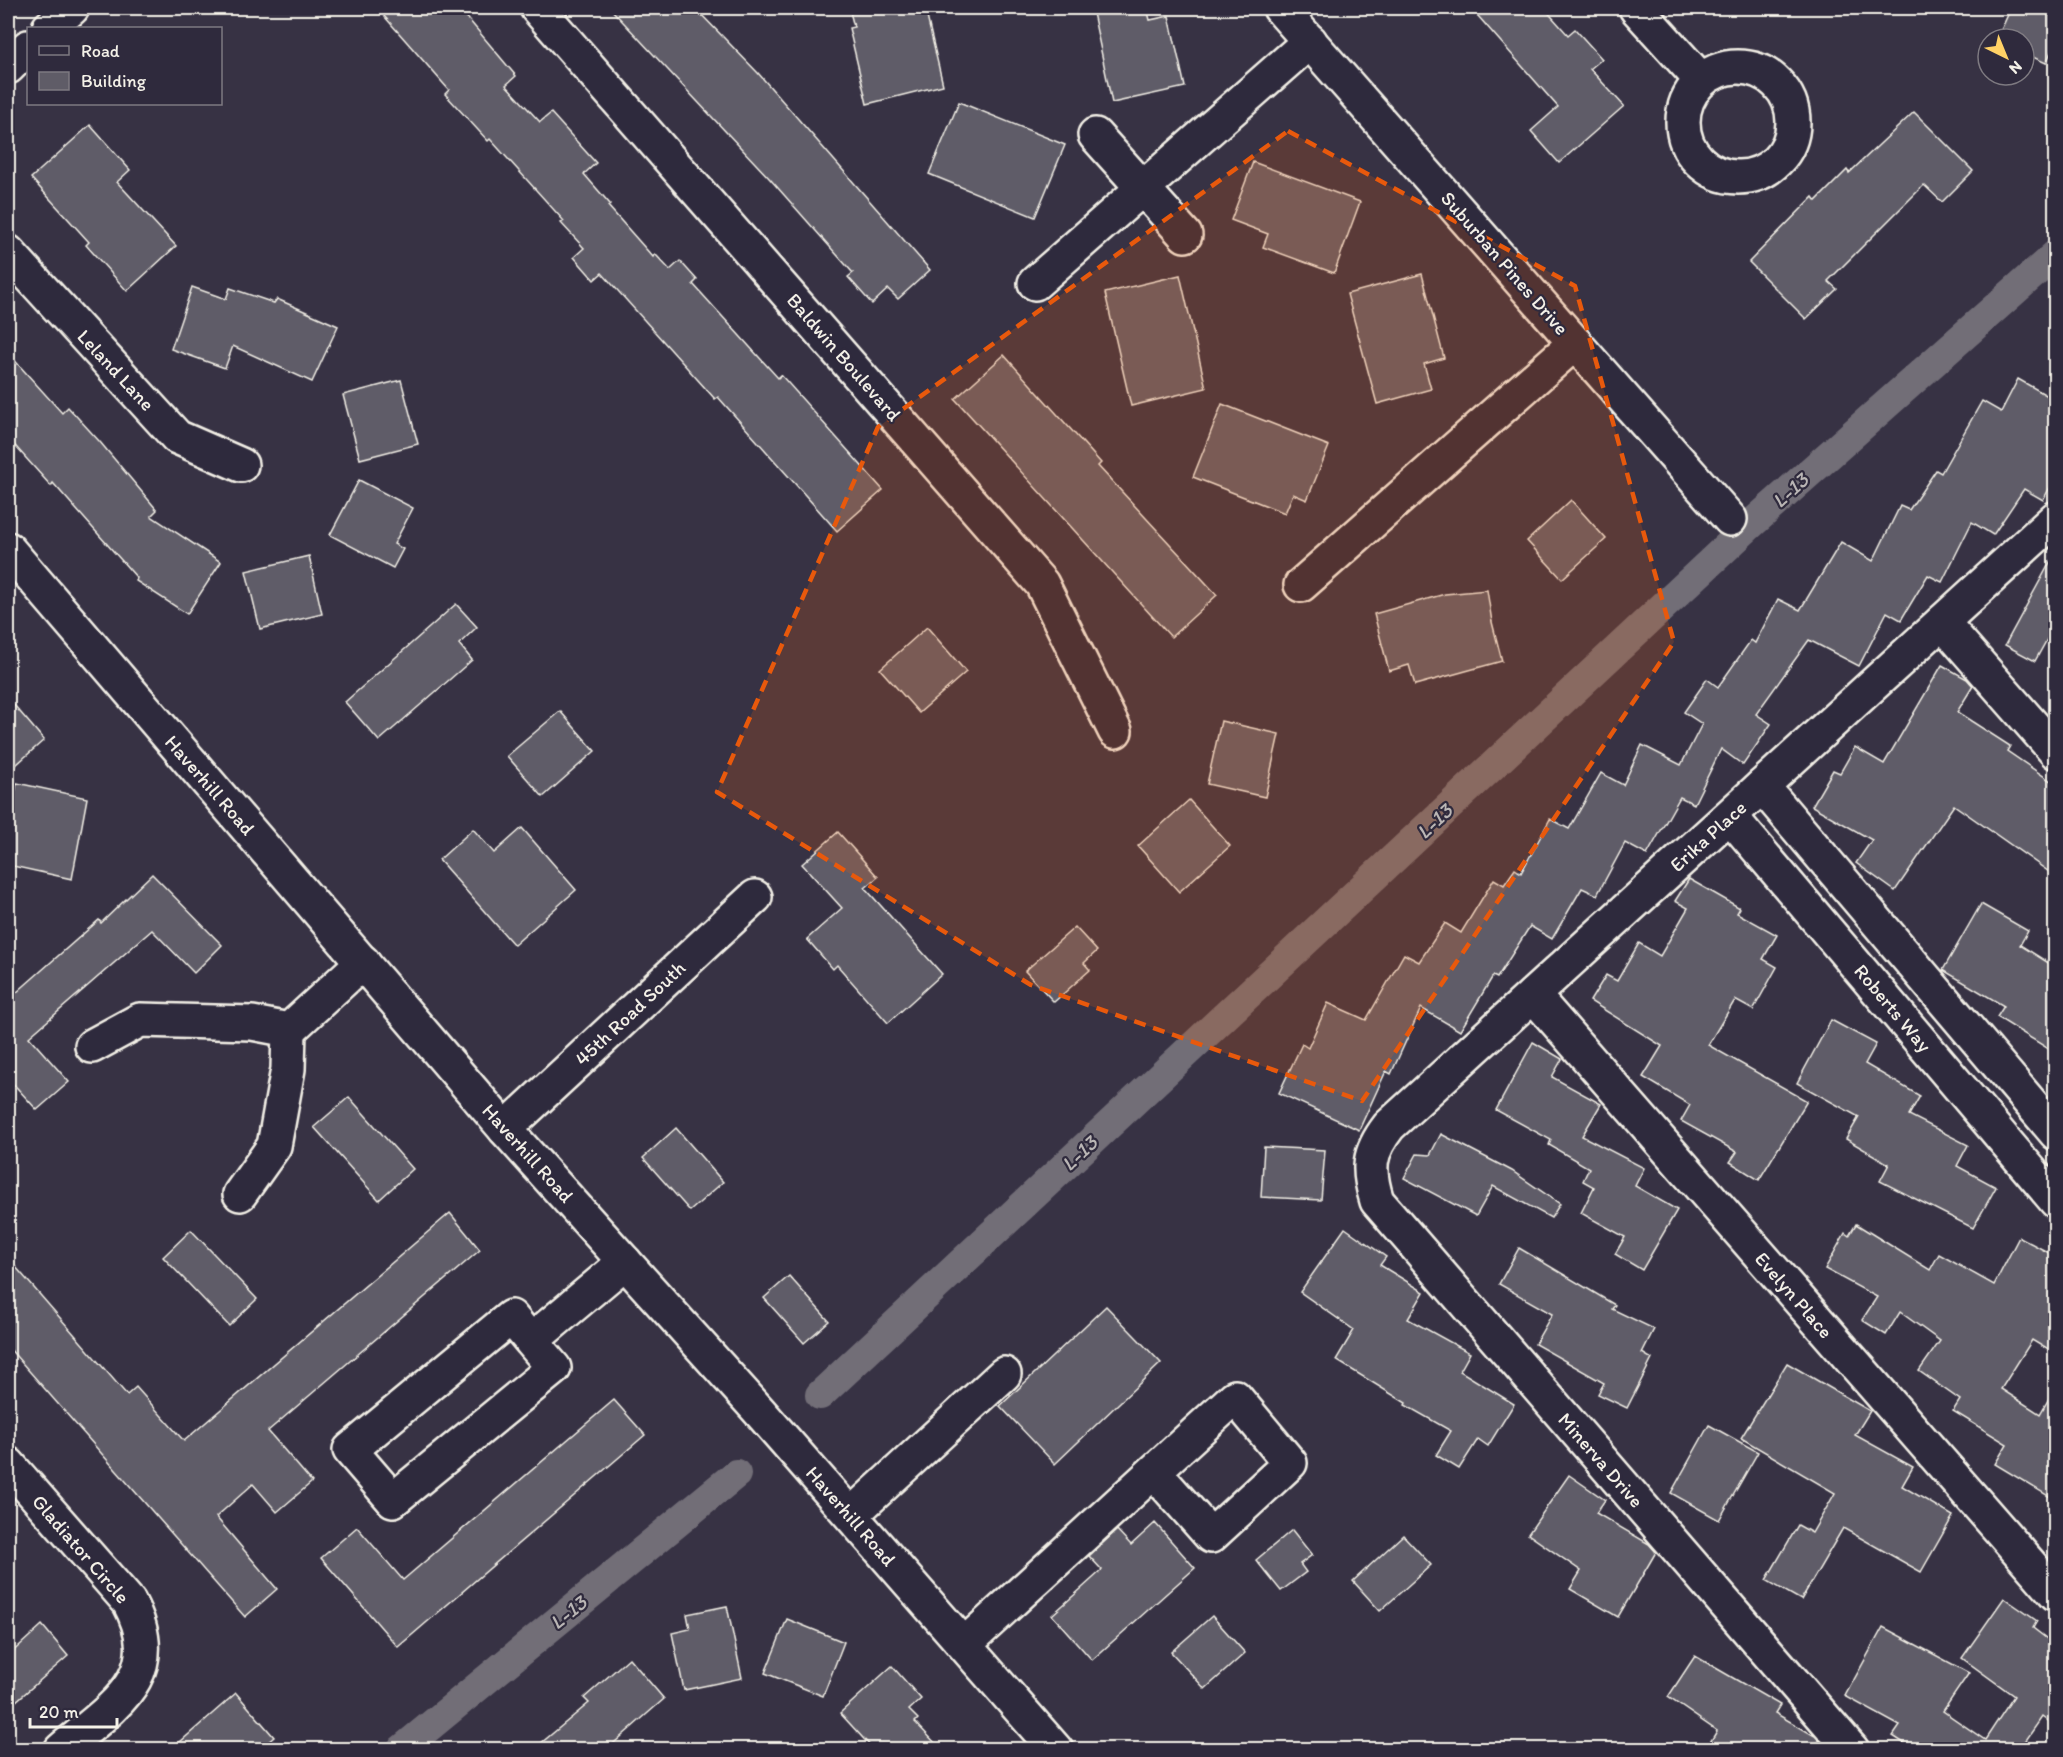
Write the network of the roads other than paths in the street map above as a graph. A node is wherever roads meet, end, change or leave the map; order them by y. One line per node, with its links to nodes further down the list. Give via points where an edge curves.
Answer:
1 (72, 8): 5 (street)
2 (537, 8): 22 (street, Baldwin Boulevard, via 1042,584)
3 (1280, 8): 6 (street, Suburban Pines Drive)
4 (1636, 8): 9 (street)
5 (50, 27)
6 (1310, 41): 11 (street); 15 (street, Suburban Pines Drive)
7 (27, 49): 8 (street)
8 (8, 67)
9 (1701, 80)
10 (1095, 135): 11 (street)
11 (1143, 188): 12 (street); 14 (street)
12 (1185, 235)
13 (8, 252): 16 (street, Leland Lane, via 177,437)
14 (1035, 283)
15 (1575, 343): 18 (street, Suburban Pines Drive); 20 (street)
16 (241, 465)
17 (2055, 518): 21 (street, Erika Place)
18 (1730, 519)
19 (8, 549): 27 (street, Haverhill Road)
20 (1301, 585)
21 (1942, 622): 23 (street); 24 (street, Erika Place)
22 (1115, 731)
23 (2055, 752)
24 (1762, 786): 25 (street, Erika Place); 32 (street)
25 (1730, 816): 28 (street, Erika Place); 35 (street, Roberts Way)
26 (755, 897): 31 (street, 45th Road South)
27 (363, 962): 29 (street); 31 (street, Haverhill Road)
28 (1533, 995): 33 (street, Erika Place, via 1389,1126 1377,1142); 42 (street, Evelyn Place)
29 (289, 1030): 30 (street, via 252,1023 140,1020); 34 (street, via 288,1070 274,1146)
30 (92, 1046)
31 (505, 1129): 36 (street, Haverhill Road)
32 (2055, 1133)
33 (1371, 1161): 46 (street, Minerva Drive, via 1377,1201)
34 (240, 1194)
35 (2055, 1201)
36 (625, 1262): 37 (street); 41 (street, Haverhill Road)
37 (531, 1341): 37 (street, via 511,1317 350,1450 393,1500 554,1368)
38 (1004, 1374): 41 (street)
39 (8, 1464): 44 (street, Gladiator Circle, via 129,1602 140,1622 144,1644 141,1666 132,1686)
40 (1154, 1472): 43 (street)
41 (851, 1515): 43 (street, Haverhill Road)
42 (2055, 1594)
43 (965, 1644): 45 (street, Haverhill Road)
44 (61, 1749)
45 (1056, 1749)
46 (1852, 1749)

